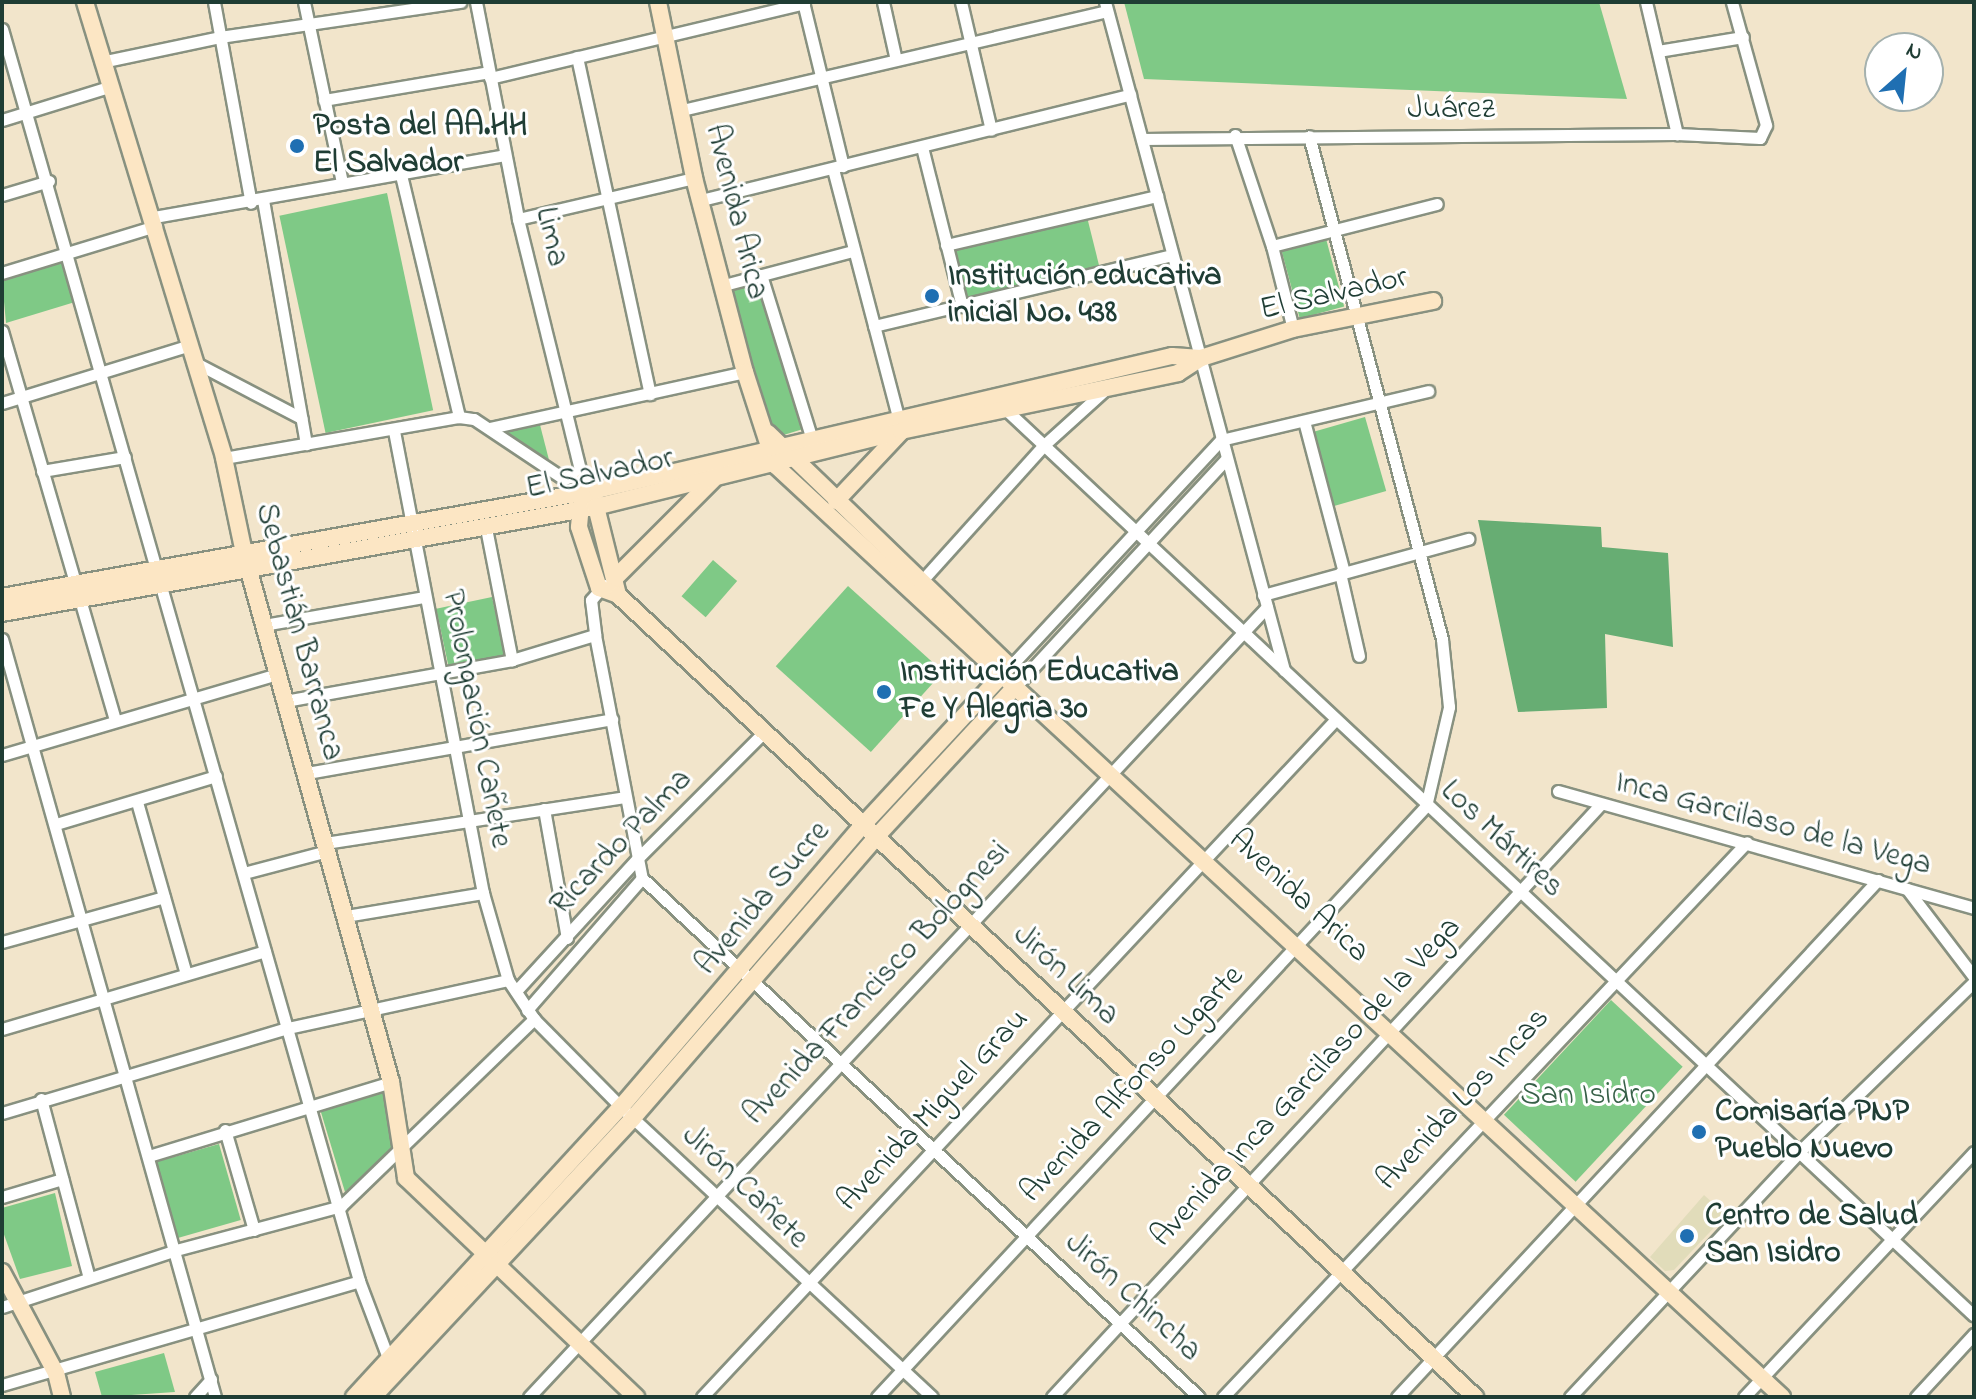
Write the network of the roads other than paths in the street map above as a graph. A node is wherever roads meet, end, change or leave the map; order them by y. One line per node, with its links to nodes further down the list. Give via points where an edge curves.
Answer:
1 (85, 2): 24 (street, Sebastián Barranca)
2 (214, 2): 17 (street)
3 (304, 2): 15 (street)
4 (460, 2): 15 (street)
5 (476, 2): 25 (street, Lima)
6 (658, 2): 18 (street, Avenida Arica)
7 (740, 2): 14 (street)
8 (883, 2): 23 (street)
9 (961, 2): 20 (street)
10 (1646, 2): 21 (street)
11 (1732, 2): 19 (street)
12 (804, 3): 14 (street); 26 (street)
13 (1106, 7): 20 (street); 28 (street)
14 (744, 17): 18 (street)
15 (309, 26): 17 (street); 29 (street)
16 (3, 33): 31 (street)
17 (220, 37): 24 (street); 49 (street)
18 (665, 37): 22 (street); 30 (street, Avenida Arica)
19 (1743, 37): 21 (street); 34 (street, Juárez, via 1766,125 1760,138)
20 (970, 45): 23 (street); 33 (street)
21 (1658, 51): 34 (street)
22 (577, 57): 25 (street); 47 (street)
23 (896, 60): 26 (street)
24 (106, 61): 27 (street, Sebastián Barranca)
25 (490, 75): 29 (street); 39 (street, Lima)
26 (821, 78): 30 (street); 40 (street)
27 (112, 86): 31 (street); 52 (street, Sebastián Barranca)
28 (1130, 95): 33 (street); 37 (street)
29 (324, 100): 44 (street)
30 (682, 110): 42 (street, Avenida Arica)
31 (29, 111): 32 (street); 43 (street)
32 (2, 120)
33 (991, 130): 38 (street)
34 (1677, 134): 36 (street, Juárez)
35 (1235, 135): 36 (street, Juárez); 37 (street, Juárez); 55 (street)
36 (1309, 136): 53 (street)
37 (1142, 139): 46 (street)
38 (922, 147): 40 (street); 54 (street)
39 (505, 155): 41 (street); 51 (street, Lima)
40 (838, 168): 48 (street); 57 (street)
41 (401, 175): 44 (street); 81 (street)
42 (694, 178): 47 (street); 48 (street, Avenida Arica)
43 (49, 181): 45 (street); 56 (street)
44 (342, 183): 49 (street)
45 (2, 195)
46 (1157, 196): 54 (street); 58 (street)
47 (609, 199): 51 (street); 75 (street)
48 (701, 200): 61 (street, Avenida Arica)
49 (257, 201): 52 (street); 82 (street)
50 (1437, 204): 53 (street)
51 (518, 219): 80 (street, Lima)
52 (155, 221): 56 (street); 68 (street, Sebastián Barranca)
53 (1337, 229): 55 (street); 64 (street)
54 (946, 245): 63 (street)
55 (1272, 246): 66 (street)
56 (69, 251): 59 (street); 71 (street)
57 (853, 251): 60 (street); 65 (street)
58 (1172, 255): 63 (street); 69 (street)
59 (2, 273)
60 (761, 275): 61 (street); 91 (street)
61 (724, 285): 72 (street, Avenida Arica)
62 (1433, 301): 64 (street, El Salvador)
63 (962, 306): 65 (street)
64 (1357, 314): 66 (street, El Salvador); 78 (street)
65 (874, 326): 84 (street)
66 (1293, 329): 69 (street, El Salvador)
67 (2, 331): 76 (street)
68 (190, 345): 70 (street, Sebastián Barranca); 71 (street)
69 (1201, 358): 73 (street, El Salvador, via 1178,373); 79 (street, El Salvador, via 1172,356); 87 (street)
70 (196, 363): 82 (street); 93 (street, Sebastián Barranca)
71 (102, 370): 76 (street); 92 (street)
72 (745, 372): 75 (street); 90 (street, Avenida Arica)
73 (1111, 386): 79 (street, El Salvador); 89 (street)
74 (1428, 391): 78 (street)
75 (650, 394): 80 (street)
76 (24, 396): 77 (street); 96 (street)
77 (2, 403)
78 (1377, 404): 83 (street); 107 (street)
79 (1001, 405): 84 (street, El Salvador); 89 (street, Los Mártires)
80 (565, 410): 85 (street); 98 (street, Lima)
81 (459, 417): 85 (street); 86 (street)
82 (301, 418): 88 (street)
83 (1304, 421): 87 (street); 109 (street)
84 (900, 426): 91 (street, El Salvador); 99 (street)
85 (490, 428): 98 (street)
86 (394, 431): 88 (street); 100 (street, Prolongación Cañete)
87 (1221, 440): 94 (street); 102 (street, Avenida Sucre)
88 (306, 444): 93 (street)
89 (1044, 445): 102 (street, Los Mártires); 113 (street)
90 (778, 447): 91 (street, El Salvador); 95 (street, El Salvador); 98 (street, El Salvador); 99 (street, Avenida Arica)
91 (814, 447)
92 (125, 457): 96 (street); 110 (street)
93 (224, 458): 106 (street, Sebastián Barranca)
94 (1226, 459): 105 (street, Avenida Sucre); 119 (street)
95 (775, 465): 97 (street, El Salvador); 113 (street, Avenida Arica)
96 (42, 471): 112 (street)
97 (713, 479): 98 (street, El Salvador); 111 (street)
98 (585, 493): 100 (street, El Salvador); 101 (street, El Salvador); 111 (street); 114 (street, via 585,554)
99 (836, 501): 113 (street, Avenida Arica)
100 (411, 522): 104 (street, Prolongación Cañete); 106 (street, El Salvador)
101 (486, 528): 104 (street, El Salvador); 126 (street)
102 (1134, 532): 105 (street, Los Mártires); 128 (street, Avenida Sucre)
103 (1468, 539): 107 (street)
104 (414, 541): 108 (street, El Salvador); 117 (street, Prolongación Cañete)
105 (1147, 545): 122 (street, Los Mártires); 132 (street, Avenida Sucre)
106 (244, 553): 108 (street, Sebastián Barranca); 110 (street, El Salvador)
107 (1424, 555): 109 (street); 149 (street, via 1450,698)
108 (248, 570): 110 (street, El Salvador); 121 (street, Sebastián Barranca)
109 (1342, 572): 119 (street); 125 (street)
110 (160, 576): 112 (street, El Salvador); 118 (street, El Salvador); 133 (street)
111 (615, 578): 114 (street); 115 (street)
112 (76, 582): 116 (street, El Salvador); 118 (street)
113 (916, 587): 128 (street, Avenida Arica)
114 (599, 588): 115 (street, Jirón Lima); 123 (street, via 591,600)
115 (618, 595): 138 (street, Jirón Lima)
116 (2, 597)
117 (424, 597): 121 (street); 130 (street, Prolongación Cañete)
118 (82, 600): 120 (street, El Salvador); 137 (street)
119 (1265, 601): 122 (street, Avenida Francisco Bolognesi); 129 (street)
120 (2, 613)
121 (264, 625): 131 (street, Sebastián Barranca)
122 (1242, 632): 129 (street, Los Mártires); 142 (street, Avenida Francisco Bolognesi)
123 (595, 635): 126 (street); 135 (street)
124 (2, 639): 127 (street)
125 (1359, 656)
126 (512, 660): 130 (street)
127 (6, 667): 140 (street)
128 (1006, 670): 132 (street, Avenida Arica); 153 (street, Avenida Sucre)
129 (1285, 672): 136 (street, Los Mártires)
130 (439, 673): 134 (street); 139 (street, Prolongación Cañete)
131 (277, 674): 133 (street); 134 (street, Sebastián Barranca)
132 (1020, 683): 142 (street, Avenida Arica); 154 (street, Avenida Sucre)
133 (194, 700): 137 (street); 144 (street)
134 (285, 701): 143 (street, Sebastián Barranca)
135 (612, 719): 139 (street); 146 (street)
136 (1335, 720): 149 (street, Los Mártires); 158 (street, Avenida Miguel Grau)
137 (115, 721): 140 (street)
138 (765, 731): 153 (street, Jirón Lima); 157 (street, Ricardo Palma)
139 (454, 746): 143 (street); 151 (street, Prolongación Cañete)
140 (31, 747): 141 (street); 152 (street)
141 (2, 755)
142 (1113, 770): 158 (street, Avenida Arica); 169 (street, Avenida Francisco Bolognesi)
143 (307, 773): 156 (street, Sebastián Barranca)
144 (216, 776): 147 (street); 159 (street)
145 (1558, 791): 148 (street, Inca Garcilaso de la Vega)
146 (624, 797): 150 (street); 157 (street)
147 (137, 802): 152 (street); 165 (street)
148 (1601, 804): 155 (street, Inca Garcilaso de la Vega); 164 (street, Avenida Inca Garcilaso de la Vega)
149 (1426, 806): 164 (street, Los Mártires); 172 (street, Avenida Alfonso Ugarte)
150 (544, 809): 151 (street); 170 (street)
151 (469, 821): 156 (street); 163 (street, Prolongación Cañete)
152 (56, 824): 168 (street)
153 (863, 825): 154 (street, Jirón Lima); 174 (street, Avenida Sucre)
154 (876, 837): 169 (street, Jirón Lima); 179 (street, Avenida Sucre)
155 (1747, 842): 161 (street, Inca Garcilaso de la Vega); 177 (street, Avenida Los Incas)
156 (326, 847): 159 (street); 167 (street, Sebastián Barranca)
157 (638, 858): 160 (street); 170 (street, Ricardo Palma)
158 (1206, 858): 172 (street, Avenida Arica); 183 (street, Avenida Miguel Grau)
159 (244, 873): 173 (street)
160 (642, 878): 174 (street, Jirón Chincha); 184 (street, Ricardo Palma)
161 (1878, 880): 162 (street, Inca Garcilaso de la Vega); 189 (street)
162 (1906, 888): 166 (street, Inca Garcilaso de la Vega); 178 (street)
163 (483, 893): 167 (street); 176 (street, Prolongación Cañete)
164 (1520, 893): 177 (street, Los Mártires); 187 (street, Avenida Inca Garcilaso de la Vega)
165 (164, 897): 168 (street); 175 (street)
166 (1974, 908)
167 (346, 916): 182 (street, Sebastián Barranca)
168 (81, 921): 171 (street); 181 (street)
169 (968, 924): 183 (street, Jirón Lima); 188 (street, Avenida Francisco Bolognesi)
170 (567, 938): 180 (street, Ricardo Palma)
171 (2, 942)
172 (1301, 944): 187 (street, Avenida Arica); 192 (street, Avenida Alfonso Ugarte)
173 (265, 951): 175 (street); 185 (street)
174 (739, 969): 179 (street, Jirón Chincha); 195 (street, Avenida Sucre)
175 (185, 971): 181 (street)
176 (508, 980): 180 (street, Prolongación Cañete); 182 (street)
177 (1612, 980): 189 (street, Los Mártires); 197 (street, Avenida Los Incas)
178 (1974, 980): 200 (street)
179 (754, 982): 188 (street, Jirón Chincha); 195 (street, Avenida Sucre)
180 (516, 991): 184 (street, Prolongación Cañete)
181 (105, 997): 186 (street); 190 (street)
182 (371, 1006): 185 (street); 191 (street, Sebastián Barranca)
183 (1062, 1011): 192 (street, Jirón Lima); 199 (street, Avenida Miguel Grau)
184 (531, 1015): 195 (street, Jirón Cañete); 202 (street, Ricardo Palma)
185 (288, 1028): 190 (street); 194 (street)
186 (2, 1029)
187 (1394, 1030): 197 (street, Avenida Arica); 205 (street, Avenida Inca Garcilaso de la Vega)
188 (840, 1062): 199 (street, Jirón Chincha); 207 (street, Avenida Francisco Bolognesi)
189 (1704, 1068): 200 (street, Los Mártires); 208 (street)
190 (126, 1076): 193 (street); 203 (street)
191 (391, 1082): 194 (street); 202 (street, Sebastián Barranca)
192 (1156, 1098): 205 (street, Jirón Lima); 211 (street, Avenida Alfonso Ugarte)
193 (41, 1099): 196 (street); 204 (street)
194 (311, 1105): 198 (street); 209 (street)
195 (627, 1112): 207 (street, Jirón Cañete); 214 (street, Avenida Sucre); 215 (street, Avenida Sucre)
196 (2, 1113)
197 (1485, 1116): 208 (street, Avenida Arica); 216 (street, Avenida Los Incas)
198 (225, 1130): 203 (street); 210 (street)
199 (935, 1150): 211 (street, Jirón Chincha); 220 (street, Avenida Miguel Grau)
200 (1799, 1152): 212 (street, Los Mártires); 221 (street)
201 (1974, 1152): 212 (street)
202 (399, 1154): 209 (street, Ricardo Palma); 214 (street, Sebastián Barranca, via 417,1193)
203 (149, 1156): 213 (street)
204 (62, 1179): 206 (street); 218 (street)
205 (1247, 1184): 216 (street, Jirón Lima); 225 (street, Avenida Inca Garcilaso de la Vega)
206 (2, 1197)
207 (715, 1197): 220 (street, Jirón Cañete); 228 (street, Avenida Francisco Bolognesi)
208 (1579, 1202): 221 (street, Avenida Arica); 229 (street)
209 (341, 1206): 210 (street); 219 (street)
210 (254, 1230): 213 (street)
211 (1027, 1236): 225 (street, Jirón Chincha); 231 (street, Avenida Alfonso Ugarte)
212 (1891, 1240): 224 (street, Los Mártires); 233 (street)
213 (176, 1250): 218 (street); 226 (street)
214 (486, 1250): 215 (street, Sebastián Barranca); 230 (street, Avenida Sucre)
215 (499, 1262): 228 (street, Sebastián Barranca); 230 (street, Avenida Sucre)
216 (1340, 1271): 229 (street, Jirón Lima); 248 (street, Avenida Los Incas)
217 (2, 1272): 222 (street)
218 (89, 1278): 222 (street)
219 (359, 1281): 226 (street); 230 (street)
220 (806, 1284): 231 (street, Jirón Cañete); 243 (street, Avenida Miguel Grau)
221 (1673, 1288): 233 (street, Avenida Arica); 251 (street)
222 (19, 1303): 223 (street); 232 (street)
223 (2, 1307)
224 (1974, 1316)
225 (1119, 1322): 246 (street, Avenida Inca Garcilaso de la Vega); 247 (street, Jirón Chincha)
226 (198, 1331): 232 (street); 234 (street)
227 (1974, 1334): 255 (street)
228 (579, 1343): 241 (street, Avenida Francisco Bolognesi); 242 (street, Sebastián Barranca)
229 (1434, 1358): 249 (street); 250 (street, Jirón Lima)
230 (391, 1366): 239 (street, Avenida Sucre); 240 (street, Avenida Sucre)
231 (902, 1370): 244 (street, Avenida Alfonso Ugarte); 245 (street, Jirón Cañete)
232 (56, 1373): 235 (street); 236 (street)
233 (1765, 1374): 252 (street); 253 (street, Avenida Arica); 254 (street, Avenida Arica)
234 (211, 1379): 237 (street); 238 (street)
235 (2, 1385)
236 (62, 1397)
237 (195, 1397)
238 (215, 1397)
239 (354, 1397)
240 (373, 1397)
241 (529, 1397)
242 (636, 1397)
243 (702, 1397)
244 (877, 1397)
245 (932, 1397)
246 (1052, 1397)
247 (1199, 1397)
248 (1223, 1397)
249 (1397, 1397)
250 (1475, 1397)
251 (1570, 1397)
252 (1744, 1397)
253 (1782, 1397)
254 (1797, 1397)
255 (1916, 1397)

